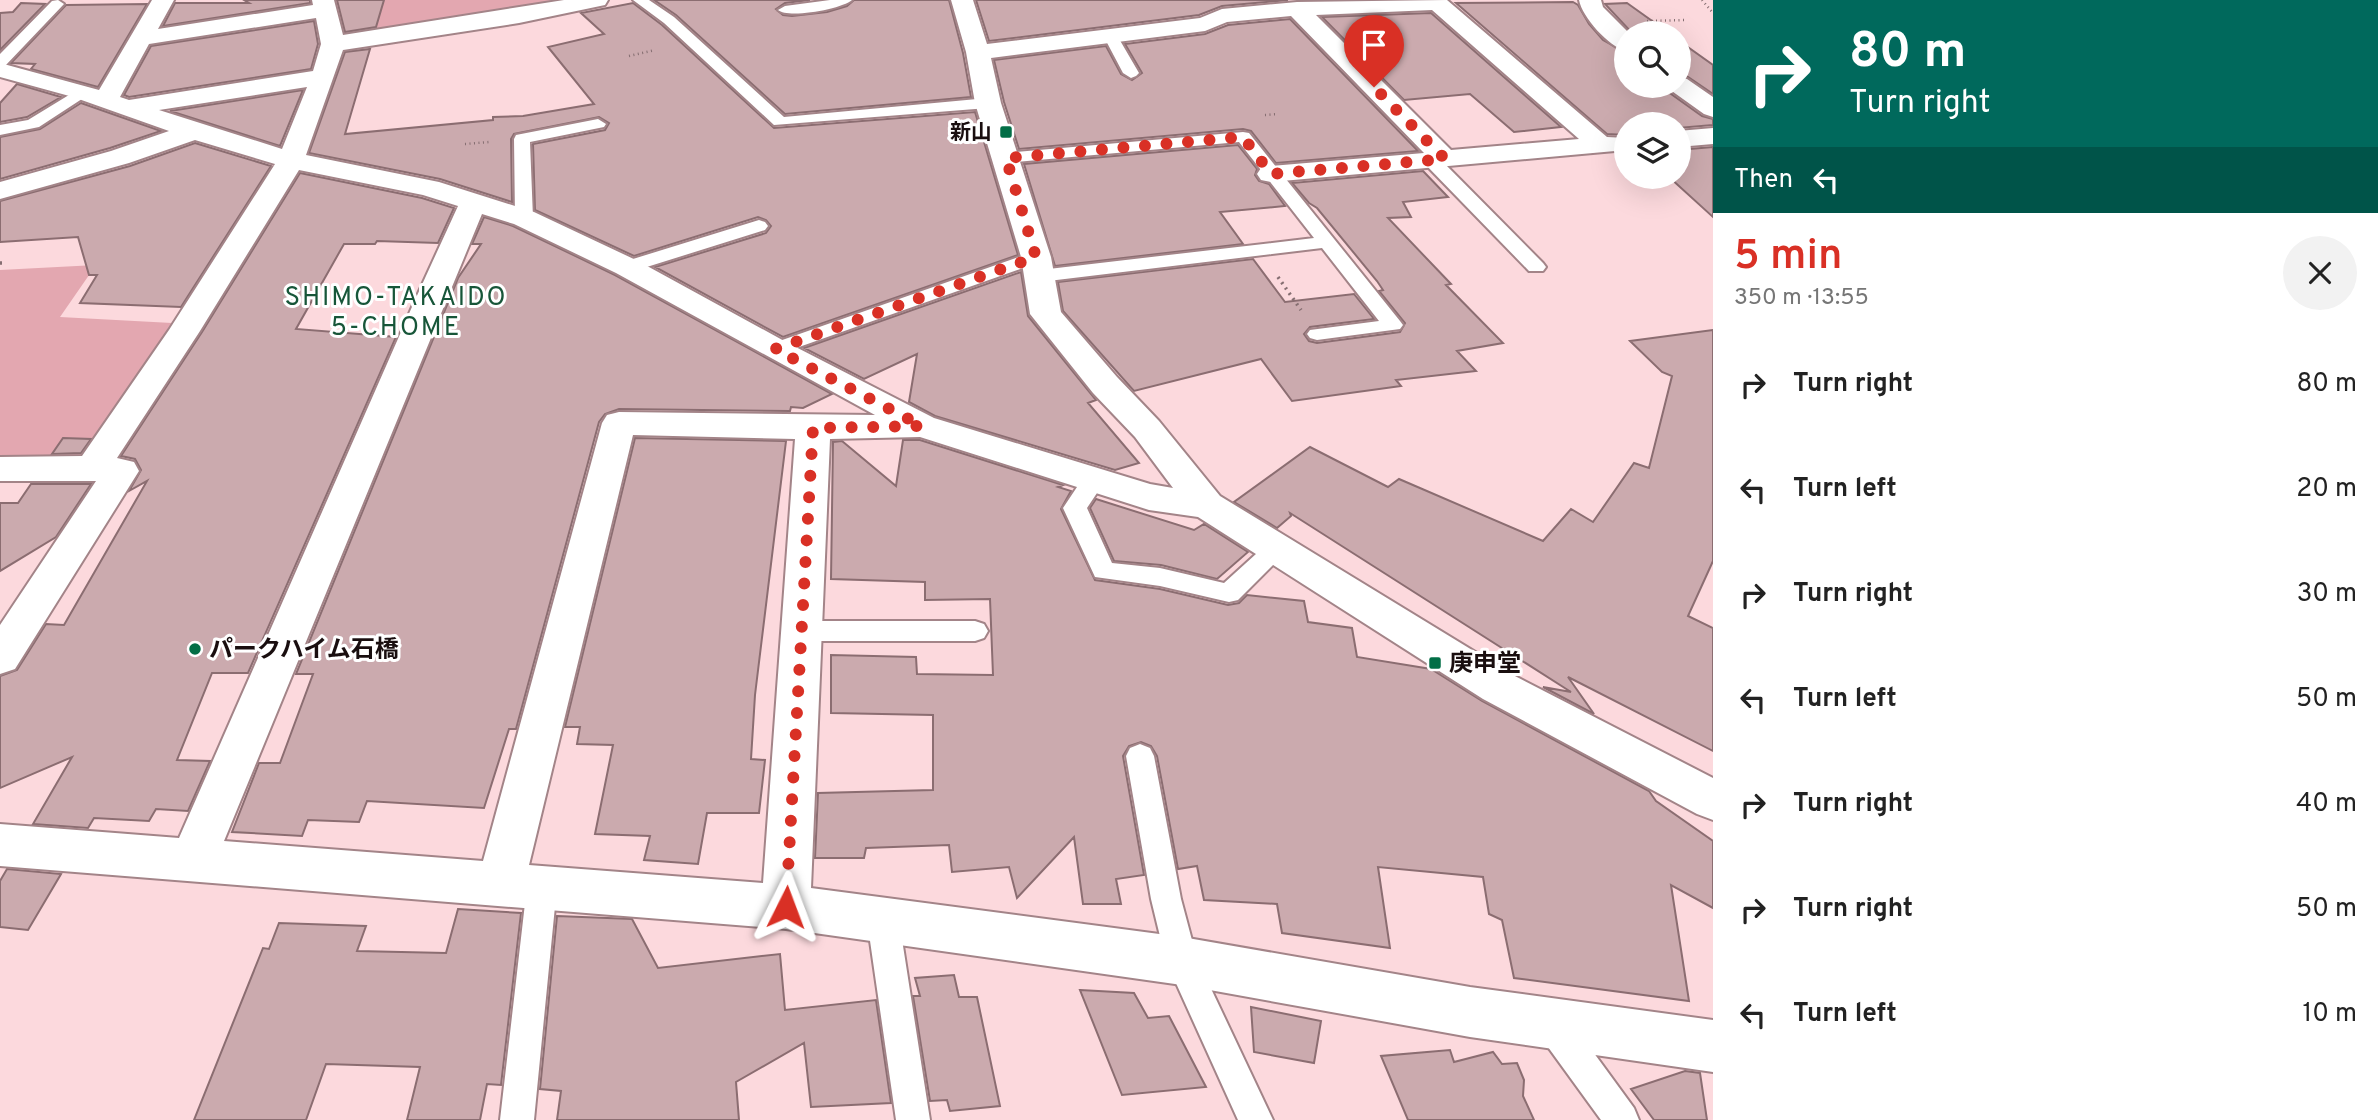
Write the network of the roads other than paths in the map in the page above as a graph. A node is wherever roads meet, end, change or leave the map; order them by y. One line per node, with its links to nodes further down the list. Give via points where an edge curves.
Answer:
1 (163, 0): 13 (street)
2 (597, 0): 14 (street)
3 (640, 0): 22 (lane, via 669,20 780,122)
4 (845, 0): 10 (lane, via 828,12)
5 (962, 0): 15 (street)
6 (1590, 0): 11 (street, via 1592,9)
7 (57, 4): 16 (lane)
8 (323, 5): 13 (street); 14 (street)
9 (1287, 6): 12 (street, via 1222,16 1205,24); 29 (street, via 1437,3); 31 (street)
10 (785, 10)
11 (1614, 32)
12 (1111, 37): 15 (street); 18 (lane)
13 (143, 38): 21 (street)
14 (333, 44): 19 (street)
15 (978, 52): 22 (street)
16 (0, 63)
17 (0, 70): 21 (street)
18 (1131, 73)
19 (323, 77): 21 (street); 32 (street)
20 (1691, 93): 23 (street)
21 (104, 99): 25 (lane, via 33,124); 26 (street)
22 (988, 103): 30 (street)
23 (1713, 109)
24 (598, 124): 36 (lane, via 522,139)
25 (0, 130)
26 (194, 131): 32 (street); 34 (street)
27 (1713, 135): 28 (street)
28 (1691, 138)
29 (1613, 144): 31 (street)
30 (1006, 158): 33 (lane, via 1243,137); 40 (street)
31 (1438, 159): 33 (street); 41 (lane)
32 (291, 160): 35 (street, via 429,188); 47 (street)
33 (1271, 174): 38 (lane)
34 (0, 191)
35 (475, 203): 36 (street); 57 (street, via 445,264)
36 (524, 218): 39 (street)
37 (759, 226): 39 (lane)
38 (1328, 242): 40 (lane); 42 (lane, via 1393,325)
39 (627, 267): 43 (street)
40 (1038, 267): 43 (lane); 49 (street, via 1046,314)
41 (1536, 267)
42 (1317, 334)
43 (775, 349): 44 (street)
44 (922, 426): 45 (street); 48 (street)
45 (813, 428): 51 (street); 58 (street, via 619,423)
46 (0, 468): 47 (street)
47 (92, 468): 53 (street, via 121,471)
48 (1093, 481): 49 (street, via 1149,497); 50 (lane, via 1075,508 1104,570 1229,593)
49 (1207, 505): 50 (street)
50 (1276, 550): 55 (street, via 1498,687)
51 (800, 631): 52 (lane); 59 (street)
52 (975, 631)
53 (0, 658)
54 (1140, 756): 61 (lane)
55 (1713, 800)
56 (0, 845): 57 (street)
57 (193, 860): 58 (street)
58 (521, 885): 59 (street); 64 (lane)
59 (786, 907): 60 (street)
60 (883, 920): 61 (street); 65 (lane)
61 (1182, 961): 62 (street); 66 (lane)
62 (1552, 1024): 63 (street); 67 (lane)
63 (1713, 1046)
64 (517, 1120)
65 (913, 1120)
66 (1256, 1120)
67 (1622, 1120)

